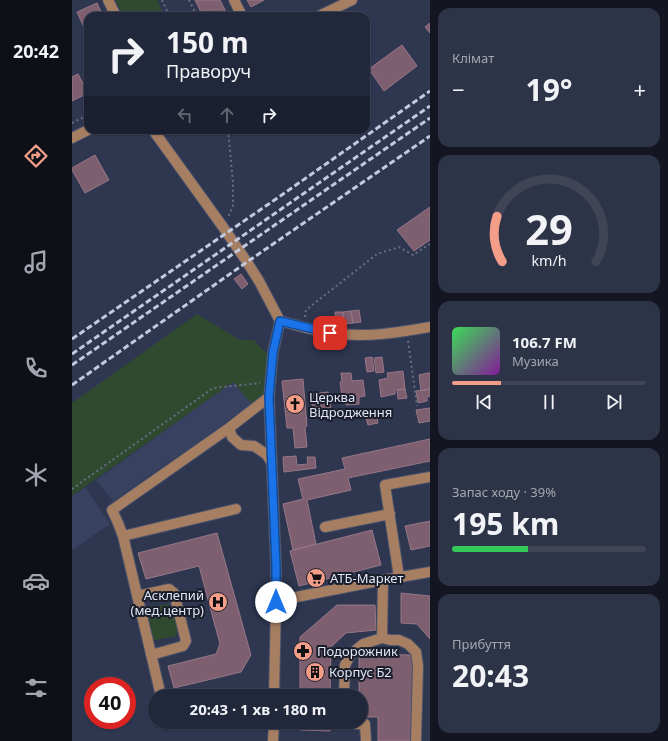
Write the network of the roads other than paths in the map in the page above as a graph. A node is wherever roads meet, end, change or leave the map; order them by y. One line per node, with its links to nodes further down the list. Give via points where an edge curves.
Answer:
1 (108, 0): 4 (street)
2 (234, 0): 5 (street)
3 (352, 0): 6 (street)
4 (114, 12)
5 (240, 12)
6 (327, 12)
7 (84, 132): 9 (street)
8 (156, 134): 10 (street, via 221,224 254,274)
9 (72, 138)
10 (280, 321): 11 (street, via 330,333 359,336); 12 (street, via 273,352)
11 (430, 327)
12 (269, 397): 13 (street); 14 (street)
13 (229, 428): 14 (street, via 232,437 241,445 254,446 266,454); 19 (street, via 112,510)
14 (272, 464): 24 (street)
15 (430, 477): 17 (street, via 385,486)
16 (236, 509): 19 (street)
17 (390, 514): 18 (street); 21 (street)
18 (325, 527)
19 (123, 536): 23 (street)
20 (430, 572): 21 (street)
21 (399, 577): 22 (street)
22 (383, 580): 24 (street); 25 (street)
23 (137, 596): 26 (street); 26 (street, via 169,589 174,593 186,641 183,646)
24 (276, 602): 28 (street)
25 (382, 638): 29 (street, via 363,644 351,654 345,665); 34 (street, via 399,640 416,652)
26 (151, 655): 27 (street)
27 (159, 689)
28 (274, 689)
29 (344, 689)
30 (274, 729): 32 (street)
31 (365, 729): 33 (street)
32 (273, 741)
33 (366, 741)
34 (416, 741)

